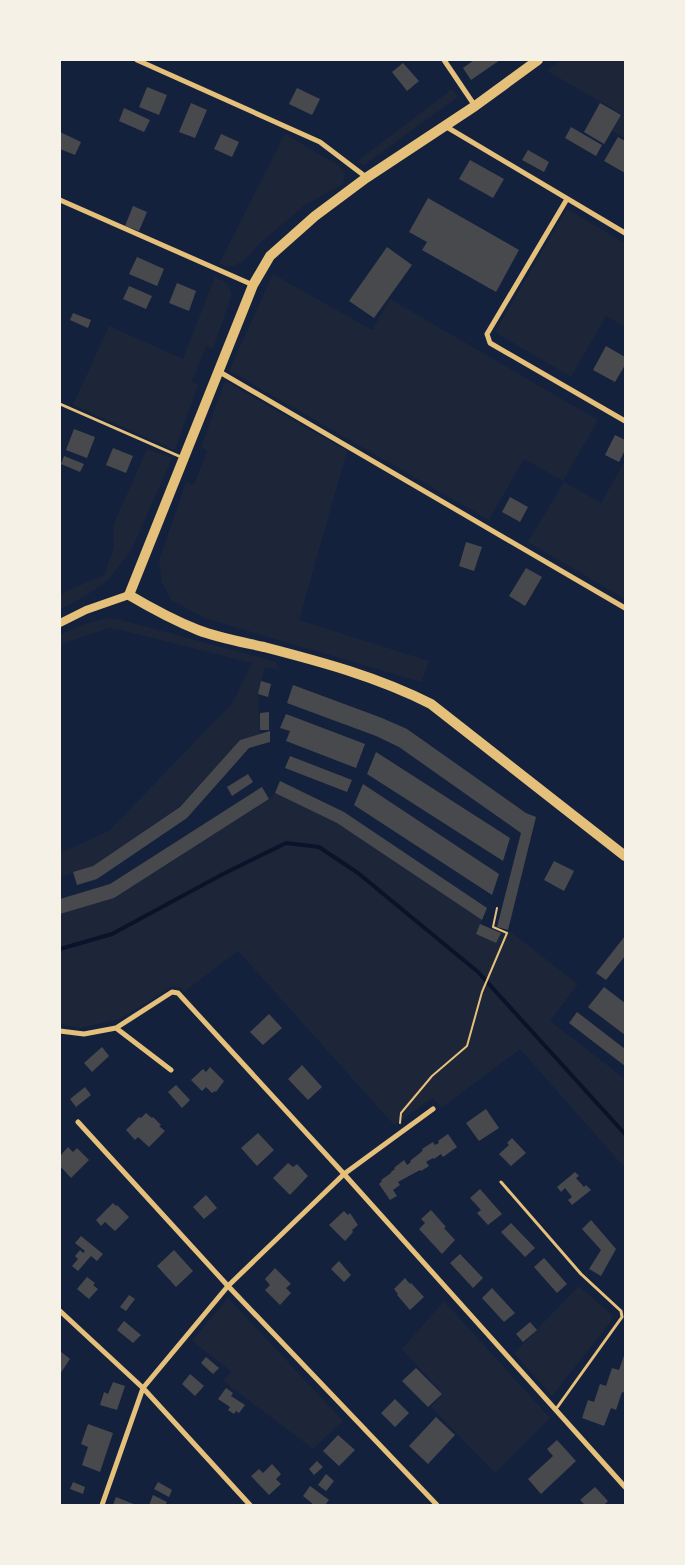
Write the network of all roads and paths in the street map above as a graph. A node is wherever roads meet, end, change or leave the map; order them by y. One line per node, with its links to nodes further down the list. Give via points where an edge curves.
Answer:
1 (137, 60): 6 (street, via 320,142)
2 (444, 60): 4 (street)
3 (538, 60): 4 (main road)
4 (475, 106): 5 (main road)
5 (445, 126): 6 (main road); 7 (street)
6 (366, 178): 10 (main road, via 314,216 270,256)
7 (567, 199): 9 (street); 13 (street, via 487,334 490,343)
8 (60, 200): 10 (street)
9 (625, 233)
10 (253, 285): 11 (main road)
11 (218, 370): 14 (main road); 16 (street)
12 (60, 404): 14 (lane)
13 (625, 421)
14 (184, 458): 15 (main road)
15 (129, 595): 17 (street); 18 (main road, via 199,630 337,667 383,682 431,704)
16 (625, 608)
17 (60, 623)
18 (625, 856)
19 (497, 908): 25 (path, via 493,928 507,933 482,992 467,1046 432,1076 401,1113)
20 (116, 1028): 21 (street, via 84,1034); 22 (street); 26 (street, via 172,992 178,993)
21 (60, 1031)
22 (172, 1070)
23 (433, 1109): 25 (street)
24 (78, 1122): 28 (street)
25 (398, 1134): 26 (street)
26 (344, 1174): 28 (street); 31 (street)
27 (501, 1182): 31 (lane, via 581,1274 621,1311 622,1316)
28 (228, 1286): 30 (street); 35 (street)
29 (60, 1311): 30 (street)
30 (143, 1388): 33 (street); 34 (street)
31 (556, 1410): 32 (street)
32 (625, 1487)
33 (102, 1505)
34 (250, 1505)
35 (437, 1505)

